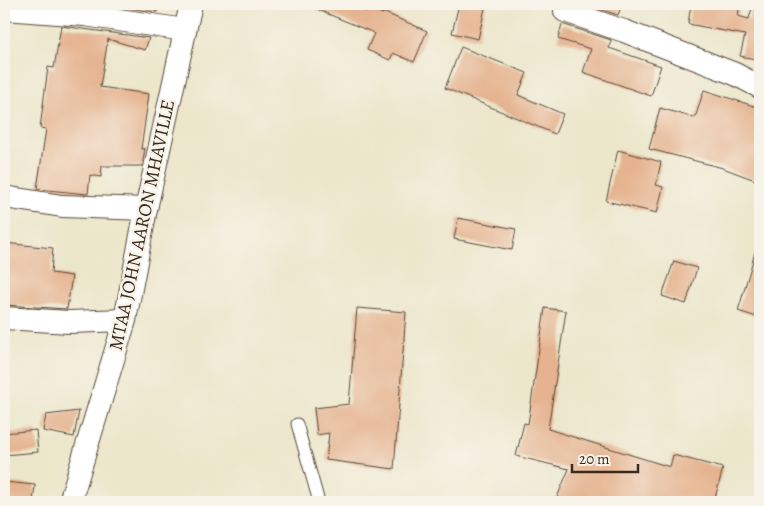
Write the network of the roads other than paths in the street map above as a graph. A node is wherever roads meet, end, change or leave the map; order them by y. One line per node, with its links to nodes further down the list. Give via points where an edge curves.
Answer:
1 (191, 4): 4 (street, MTAA JOHN AARON MHAVILLE)
2 (4, 9): 4 (street, via 85,15)
3 (565, 11): 5 (street, via 735,74)
4 (185, 30): 7 (street, MTAA JOHN AARON MHAVILLE)
5 (760, 87)
6 (4, 197): 7 (street, via 62,206)
7 (146, 209): 9 (street, MTAA JOHN AARON MHAVILLE)
8 (4, 318): 9 (street, via 69,322)
9 (125, 320): 11 (street, MTAA JOHN AARON MHAVILLE)
10 (297, 424): 12 (lane)
11 (70, 502)
12 (319, 502)

